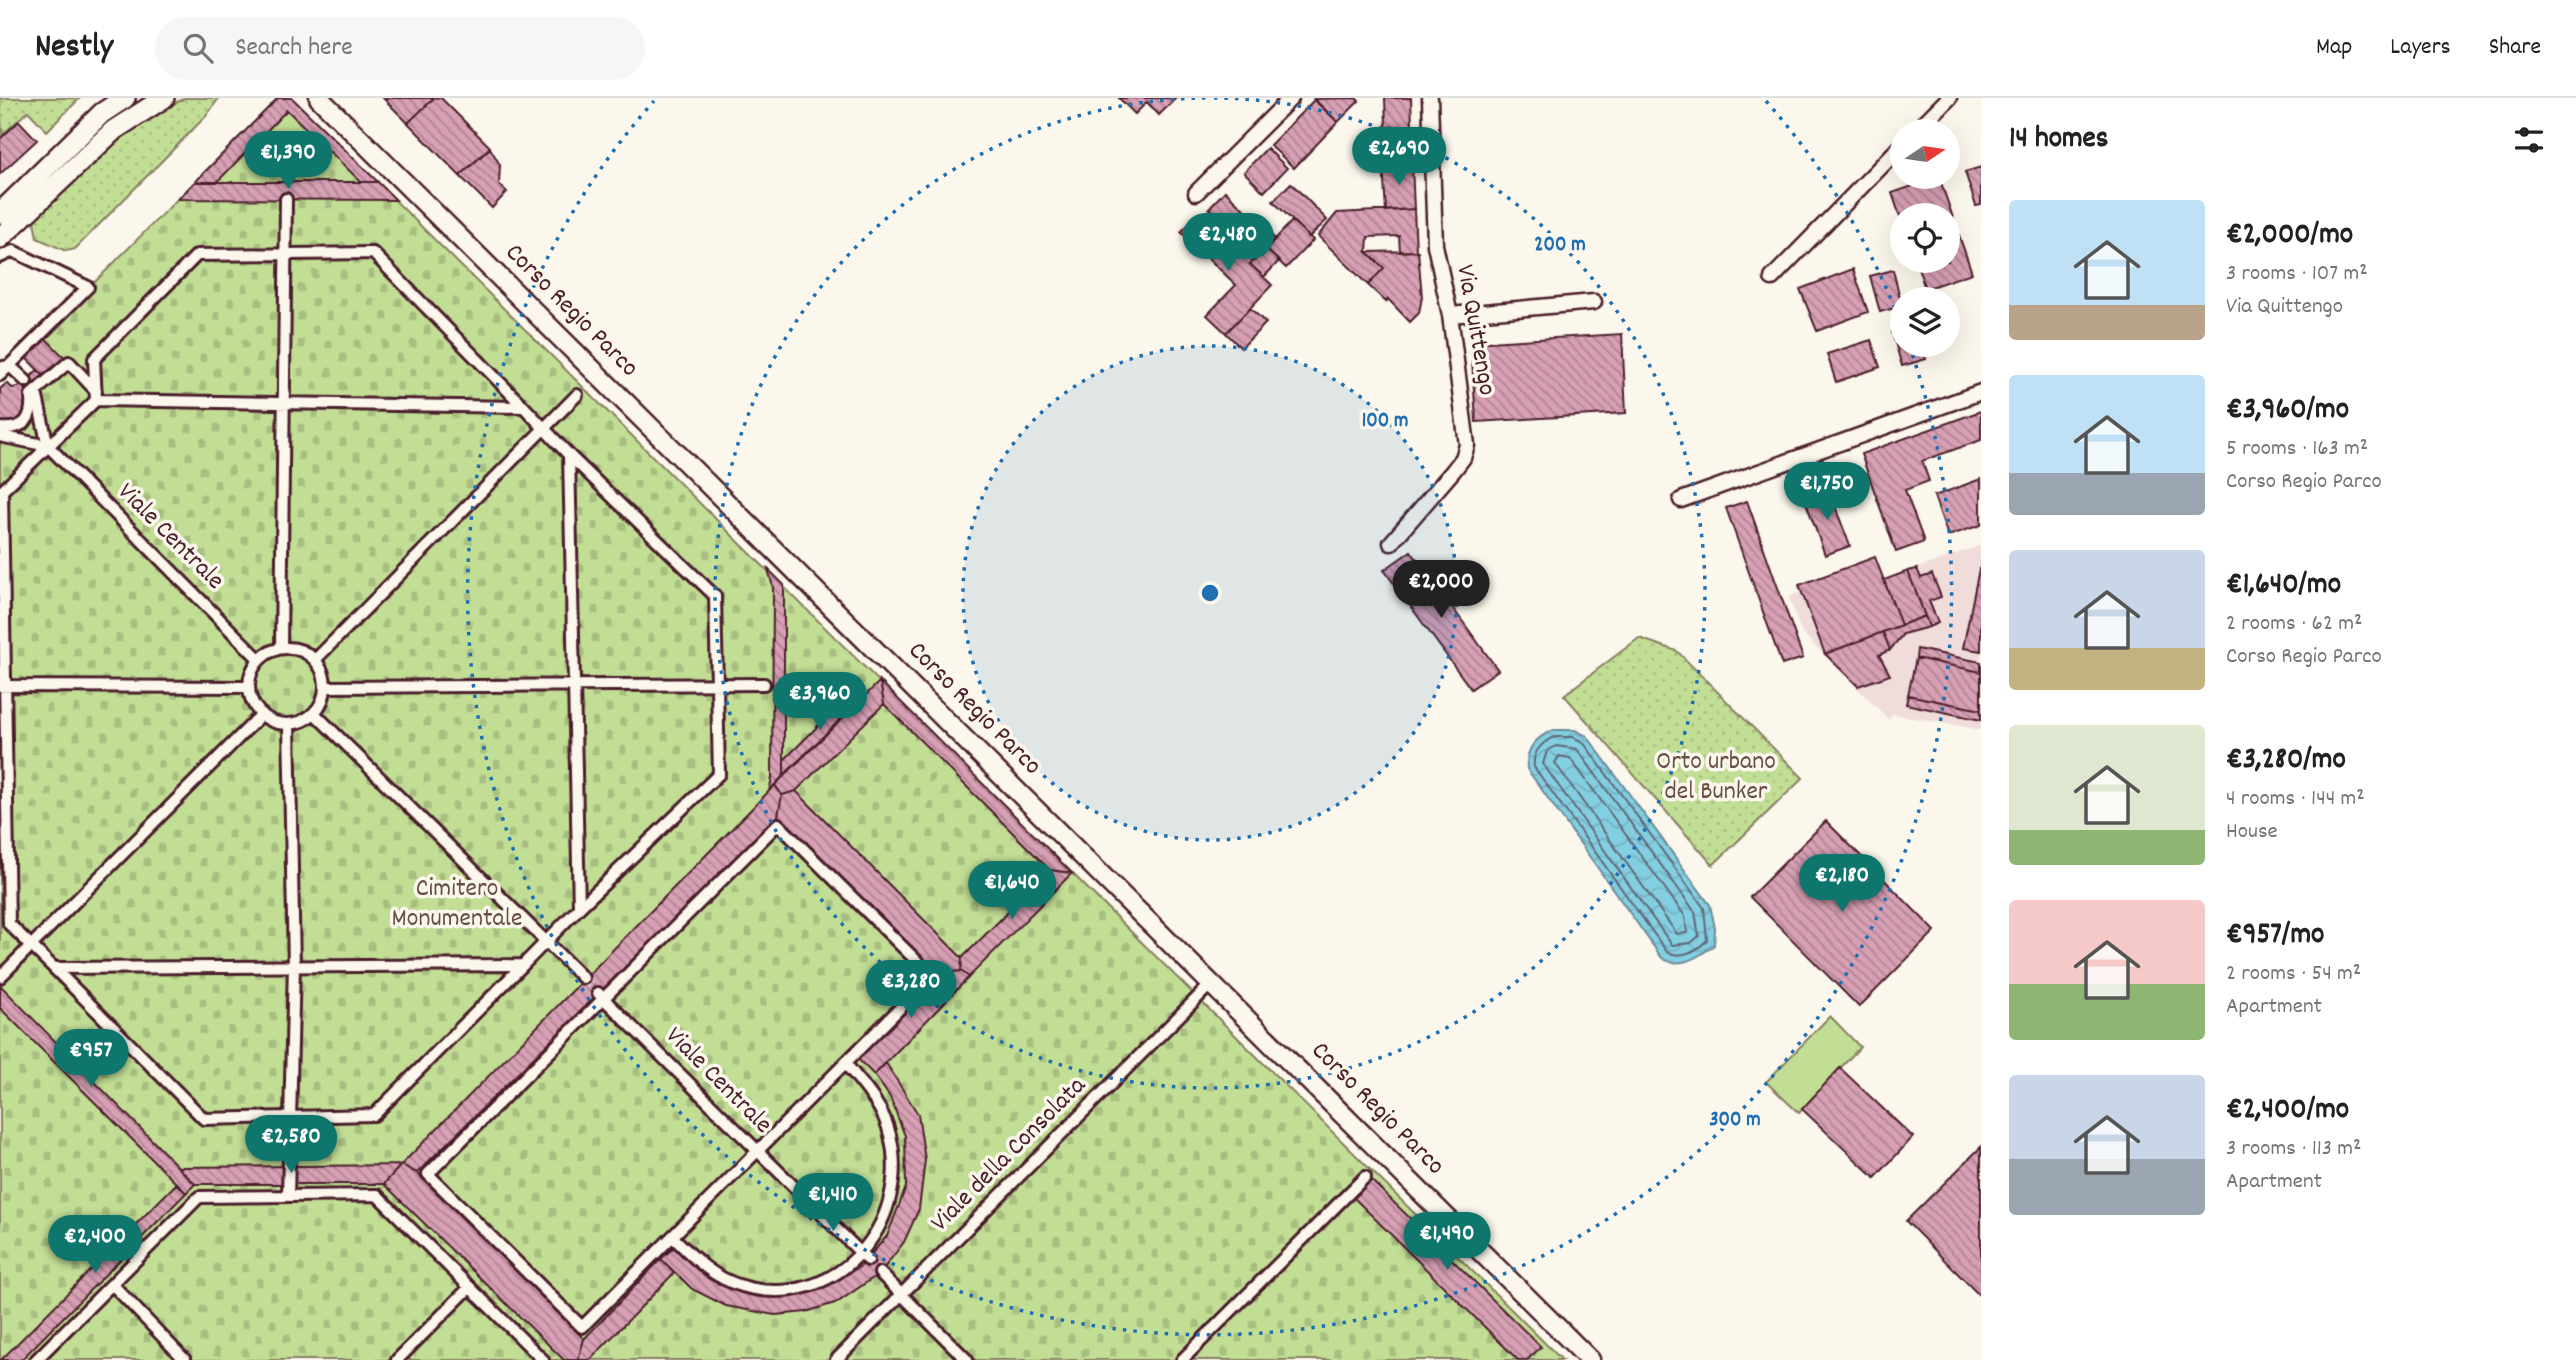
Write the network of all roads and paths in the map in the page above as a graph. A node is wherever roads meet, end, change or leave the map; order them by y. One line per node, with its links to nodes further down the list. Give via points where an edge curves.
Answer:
1 (118, 98): 8 (street)
2 (125, 98): 8 (main road)
3 (164, 98): 14 (main road, via 114,130)
4 (319, 98): 59 (street, Corso Regio Parco)
5 (1292, 98): 11 (street)
6 (1430, 98): 19 (street, Via Quittengo, via 1435,245)
7 (1949, 98): 9 (street)
8 (102, 113): 13 (main road)
9 (1928, 119)
10 (1890, 157): 17 (street)
11 (1196, 193)
12 (286, 199): 15 (street)
13 (0, 213)
14 (0, 238)
15 (285, 254): 25 (street, via 197,255 94,359); 27 (street); 28 (street, via 373,253)
16 (0, 257): 20 (street, via 13,251 88,287)
17 (1772, 278)
18 (1594, 302): 19 (street)
19 (1450, 316): 36 (street, Via Quittengo, via 1466,444 1463,458)
20 (5, 367): 21 (street); 22 (street)
21 (0, 375)
22 (26, 381)
23 (36, 390): 25 (street, via 69,362); 29 (street, via 26,423); 32 (street)
24 (1981, 392): 35 (street)
25 (98, 396): 27 (street); 32 (street)
26 (577, 396): 30 (street)
27 (284, 402): 28 (street); 37 (street)
28 (524, 407): 30 (street)
29 (0, 428)
30 (544, 429): 33 (street); 39 (street)
31 (0, 436): 32 (street)
32 (50, 448): 34 (street); 38 (street, Viale Centrale)
33 (569, 455): 40 (street, via 715,596); 42 (street)
34 (1, 495): 43 (street)
35 (1681, 500)
36 (1391, 543)
37 (281, 648): 38 (street); 39 (street, via 306,652)
38 (260, 659): 44 (street)
39 (315, 660): 45 (street)
40 (717, 684): 41 (street); 42 (street); 49 (street, via 719,774)
41 (764, 684)
42 (572, 685): 45 (street); 49 (street)
43 (3, 686): 44 (street); 51 (street)
44 (249, 687): 47 (street)
45 (325, 687): 46 (street)
46 (314, 713): 48 (street); 52 (street)
47 (262, 714): 48 (street); 53 (street)
48 (289, 724): 55 (street)
49 (579, 908): 52 (street)
50 (0, 915): 51 (street)
51 (9, 924): 53 (street)
52 (547, 941): 54 (street); 58 (street)
53 (31, 946): 56 (street); 57 (street)
54 (523, 965): 55 (street); 62 (street, via 374,1115)
55 (294, 966): 56 (street); 62 (street)
56 (54, 968): 62 (street, via 204,1119)
57 (0, 977)
58 (583, 978)
59 (1213, 982): 71 (street, Viale della Consolata); 79 (street, Corso Regio Parco)
60 (601, 996): 61 (street, via 778,824 932,976); 63 (street, Viale Centrale); 66 (street, via 428,1174 582,1327)
61 (845, 1063): 63 (street); 67 (street, via 874,1098 890,1133 895,1166 883,1226)
62 (292, 1116): 65 (street)
63 (758, 1153): 66 (street); 67 (street, Viale Centrale)
64 (1366, 1177): 78 (street)
65 (288, 1196): 69 (street, via 199,1197); 70 (street, via 377,1195)
66 (673, 1237): 67 (street, via 705,1269 742,1286 778,1290 810,1284)
67 (865, 1257)
68 (880, 1273): 71 (street)
69 (112, 1284): 72 (street); 73 (street)
70 (469, 1287): 74 (street); 75 (street)
71 (902, 1296): 76 (street, Viale della Consolata); 77 (street)
72 (36, 1360)
73 (185, 1360)
74 (397, 1360)
75 (543, 1360)
76 (836, 1360)
77 (967, 1360)
78 (1182, 1360)
79 (1590, 1360)

